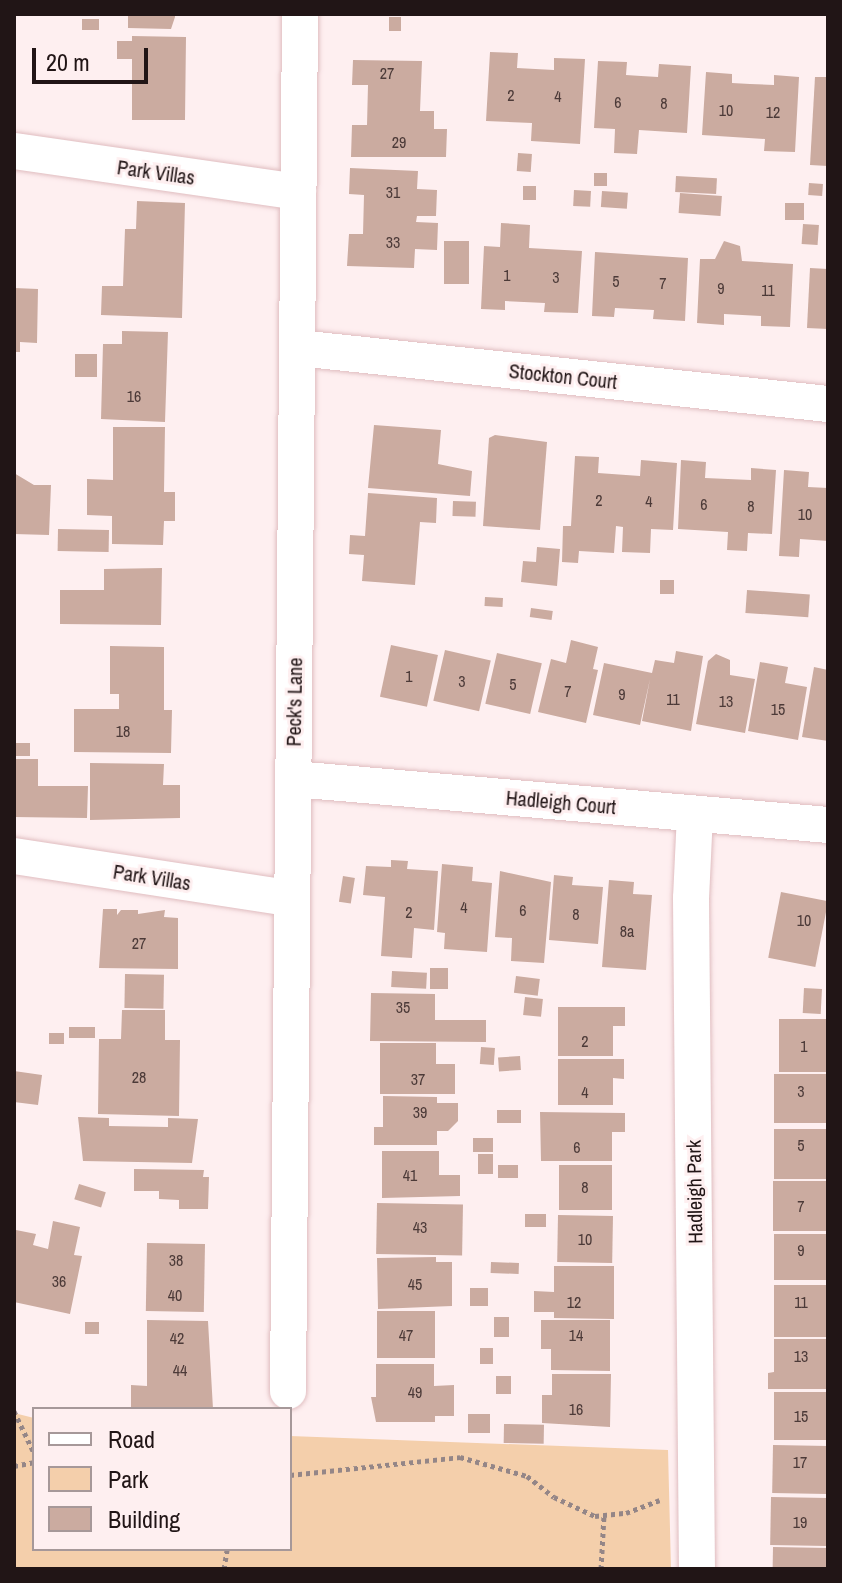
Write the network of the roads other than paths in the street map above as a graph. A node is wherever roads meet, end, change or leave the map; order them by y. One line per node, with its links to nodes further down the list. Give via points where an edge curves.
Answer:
1 (300, 14): 3 (street, Peck's Lane)
2 (14, 151): 3 (street, Park Villas)
3 (298, 192): 4 (street, Peck's Lane)
4 (298, 348): 5 (street, Stockton Court); 6 (street, Peck's Lane)
5 (828, 404)
6 (294, 779): 7 (street, Hadleigh Court); 10 (street, Peck's Lane)
7 (695, 814): 8 (street, Hadleigh Court); 12 (street, Hadleigh Park, via 691,913)
8 (828, 825)
9 (14, 856): 10 (street, Park Villas)
10 (290, 898): 11 (street, Peck's Lane)
11 (288, 1391)
12 (697, 1569)

